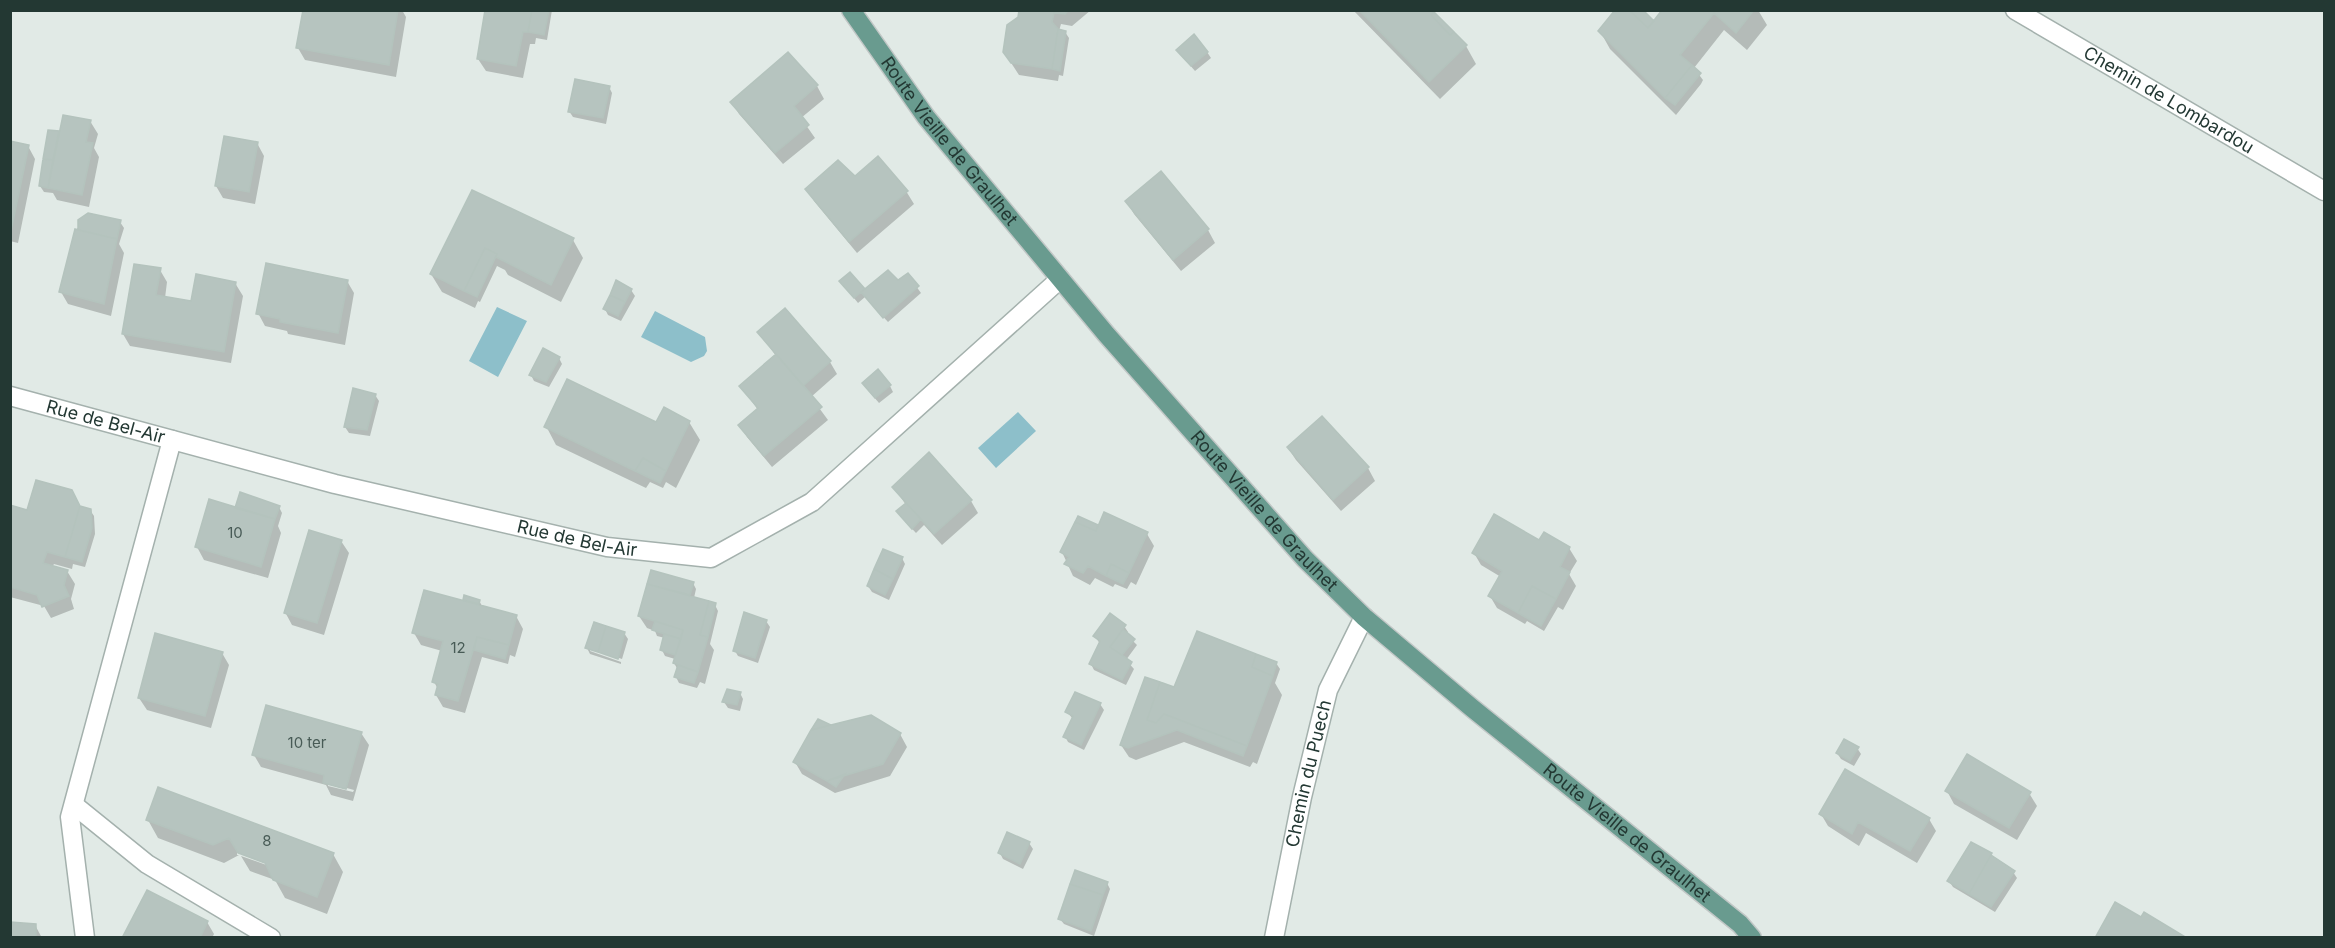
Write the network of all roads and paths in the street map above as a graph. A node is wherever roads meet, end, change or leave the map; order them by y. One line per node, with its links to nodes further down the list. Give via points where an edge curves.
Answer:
1 (851, 10): 4 (main road, Route Vieille de Graulhet, via 926,117)
2 (2014, 10): 3 (street, Chemin de Lombardou)
3 (2325, 191)
4 (1060, 279): 6 (street, Rue de Bel-Air, via 812,502 711,558 607,547 335,484); 7 (main road, Route Vieille de Graulhet, via 1298,550)
5 (10, 396): 6 (street, Rue de Bel-Air)
6 (172, 440): 8 (street)
7 (1364, 617): 11 (street, Chemin du Puech, via 1328,690); 12 (main road, Route Vieille de Graulhet, via 1740,924)
8 (74, 804): 9 (street, via 70,817); 10 (street, via 147,864)
9 (85, 938)
10 (271, 938)
11 (1274, 938)
12 (1752, 938)

